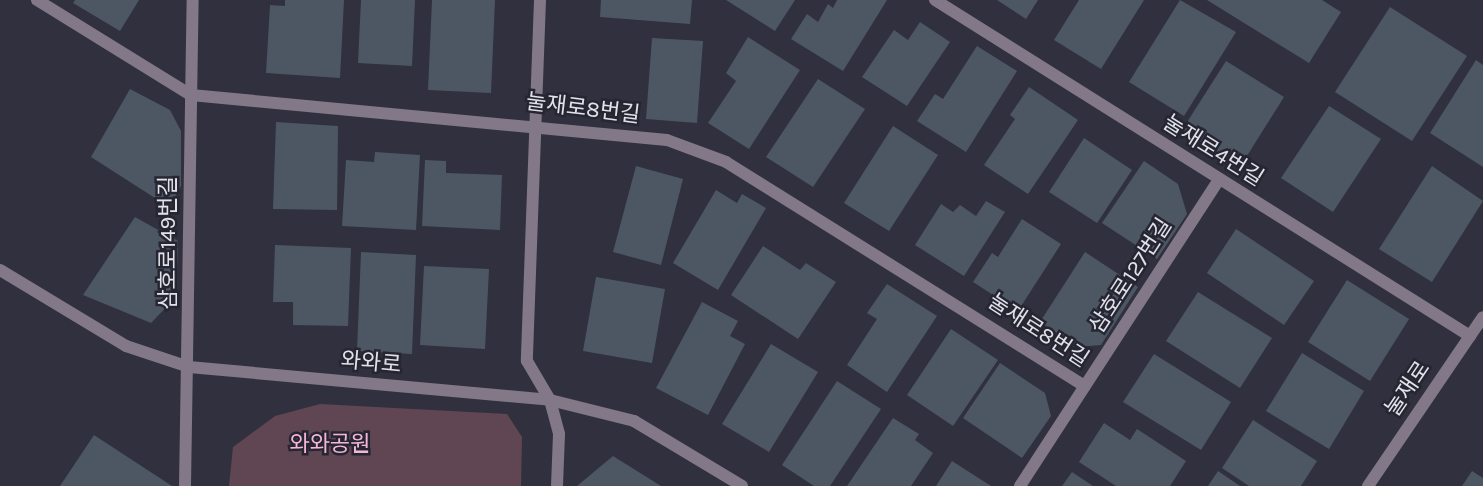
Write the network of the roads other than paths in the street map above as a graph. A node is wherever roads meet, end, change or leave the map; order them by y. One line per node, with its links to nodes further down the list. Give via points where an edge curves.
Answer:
1 (37, 0): 5 (street, 눌재로8번길)
2 (193, 0): 5 (street, 삼호로149번길)
3 (540, 0): 6 (street)
4 (935, 0): 7 (street, 눌재로4번길)
5 (191, 95): 6 (street, 눌재로8번길); 11 (street, 삼호로149번길)
6 (537, 124): 12 (street, 눌재로8번길, via 667,140 726,162); 13 (street, via 527,361)
7 (1219, 179): 10 (street, 눌재로4번길); 12 (street, 삼호로127번길)
8 (0, 270): 11 (street, 와와로, via 126,346)
9 (1483, 316): 10 (street, 눌재로)
10 (1470, 336): 18 (street, 눌재로)
11 (189, 368): 13 (street, 와와로); 14 (street, 삼호로149번길)
12 (1085, 386): 17 (street, 삼호로127번길)
13 (550, 400): 15 (street, via 559,434); 16 (street, 와와로, via 634,421)
14 (185, 486)
15 (557, 486)
16 (742, 486)
17 (1020, 486)
18 (1368, 486)

